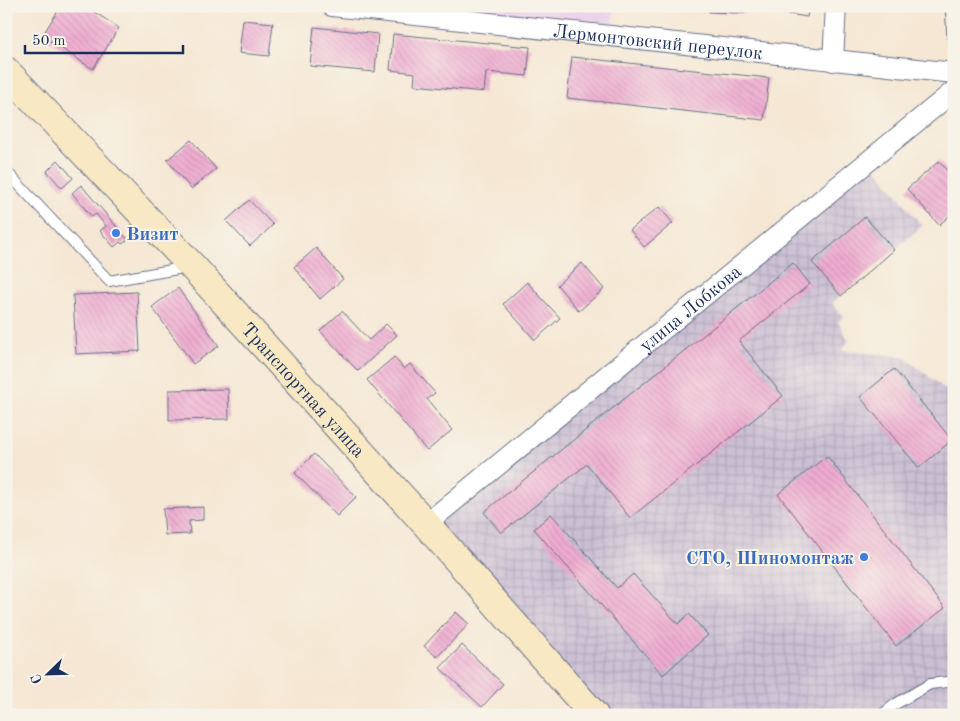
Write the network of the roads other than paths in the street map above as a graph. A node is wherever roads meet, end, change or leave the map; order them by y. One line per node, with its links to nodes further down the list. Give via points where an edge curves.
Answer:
1 (332, 6): 3 (street, Лермонтовский переулок)
2 (836, 6): 3 (street)
3 (833, 61): 5 (street, Лермонтовский переулок)
4 (6, 72): 8 (main road, Транспортная улица)
5 (954, 73)
6 (954, 91): 9 (street, улица Лобкова)
7 (6, 171): 8 (lane, via 109,281)
8 (192, 266): 9 (main road, Транспортная улица)
9 (426, 524): 11 (main road, Транспортная улица)
10 (954, 681): 12 (lane, via 930,684)
11 (594, 715)
12 (882, 715)

